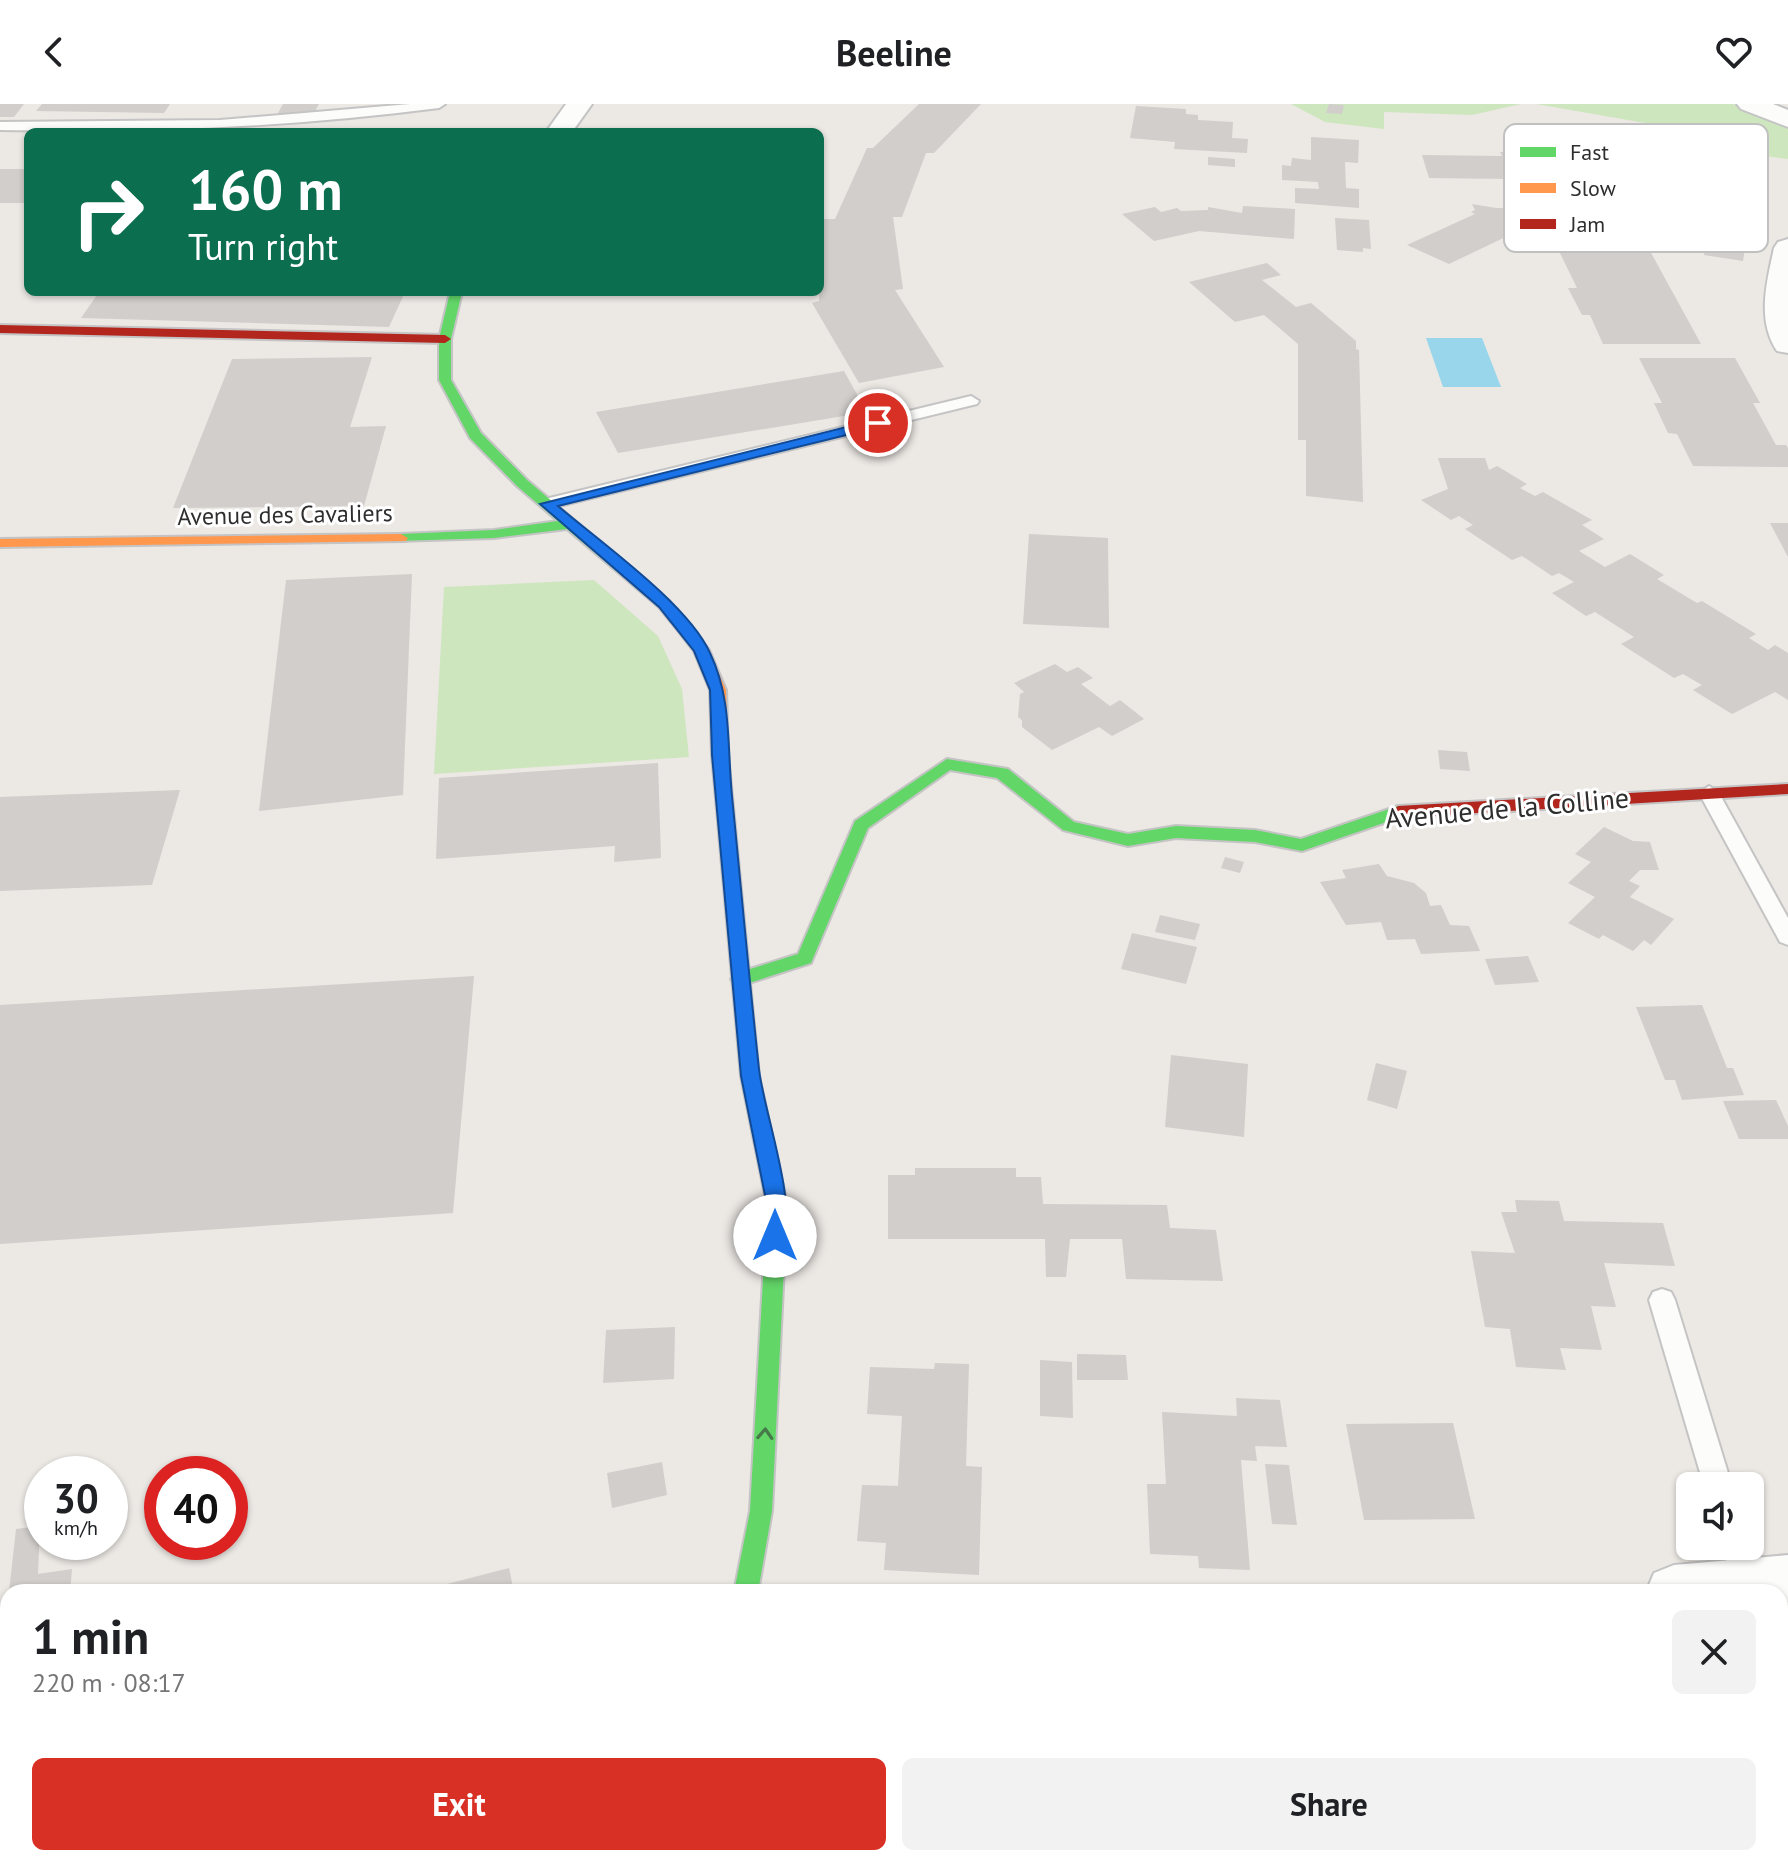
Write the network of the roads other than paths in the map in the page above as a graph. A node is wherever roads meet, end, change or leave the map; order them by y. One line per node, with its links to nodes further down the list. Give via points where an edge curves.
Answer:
1 (439, 104): 7 (lane, via 325,119)
2 (579, 104): 8 (street)
3 (1750, 104): 4 (street)
4 (1788, 119)
5 (0, 126): 6 (lane)
6 (77, 128)
7 (136, 128)
8 (562, 128)
9 (1788, 248): 13 (street, via 1781,332)
10 (455, 296): 12 (street)
11 (0, 329): 12 (street)
12 (445, 339): 15 (street, via 445,380 458,409 495,458)
13 (1788, 344)
14 (971, 401): 15 (lane)
15 (547, 504): 16 (street)
16 (570, 524): 17 (street, Avenue des Cavaliers, via 449,537); 21 (street, via 664,604 701,650 718,690)
17 (0, 543)
18 (1788, 789): 19 (street, Avenue de la Colline)
19 (1709, 793): 20 (lane); 21 (street, Avenue de la Colline, via 1390,812 1302,845 1255,836 1176,832 1128,840 1069,826 1002,773 947,764 861,825 805,958)
20 (1788, 937)
21 (740, 979): 25 (street, one-way to 21, via 761,1511 777,1205 750,1076)
22 (1662, 1300): 23 (lane)
23 (1714, 1472)
24 (1757, 1571): 26 (street)
25 (747, 1584)
26 (1706, 1584)

